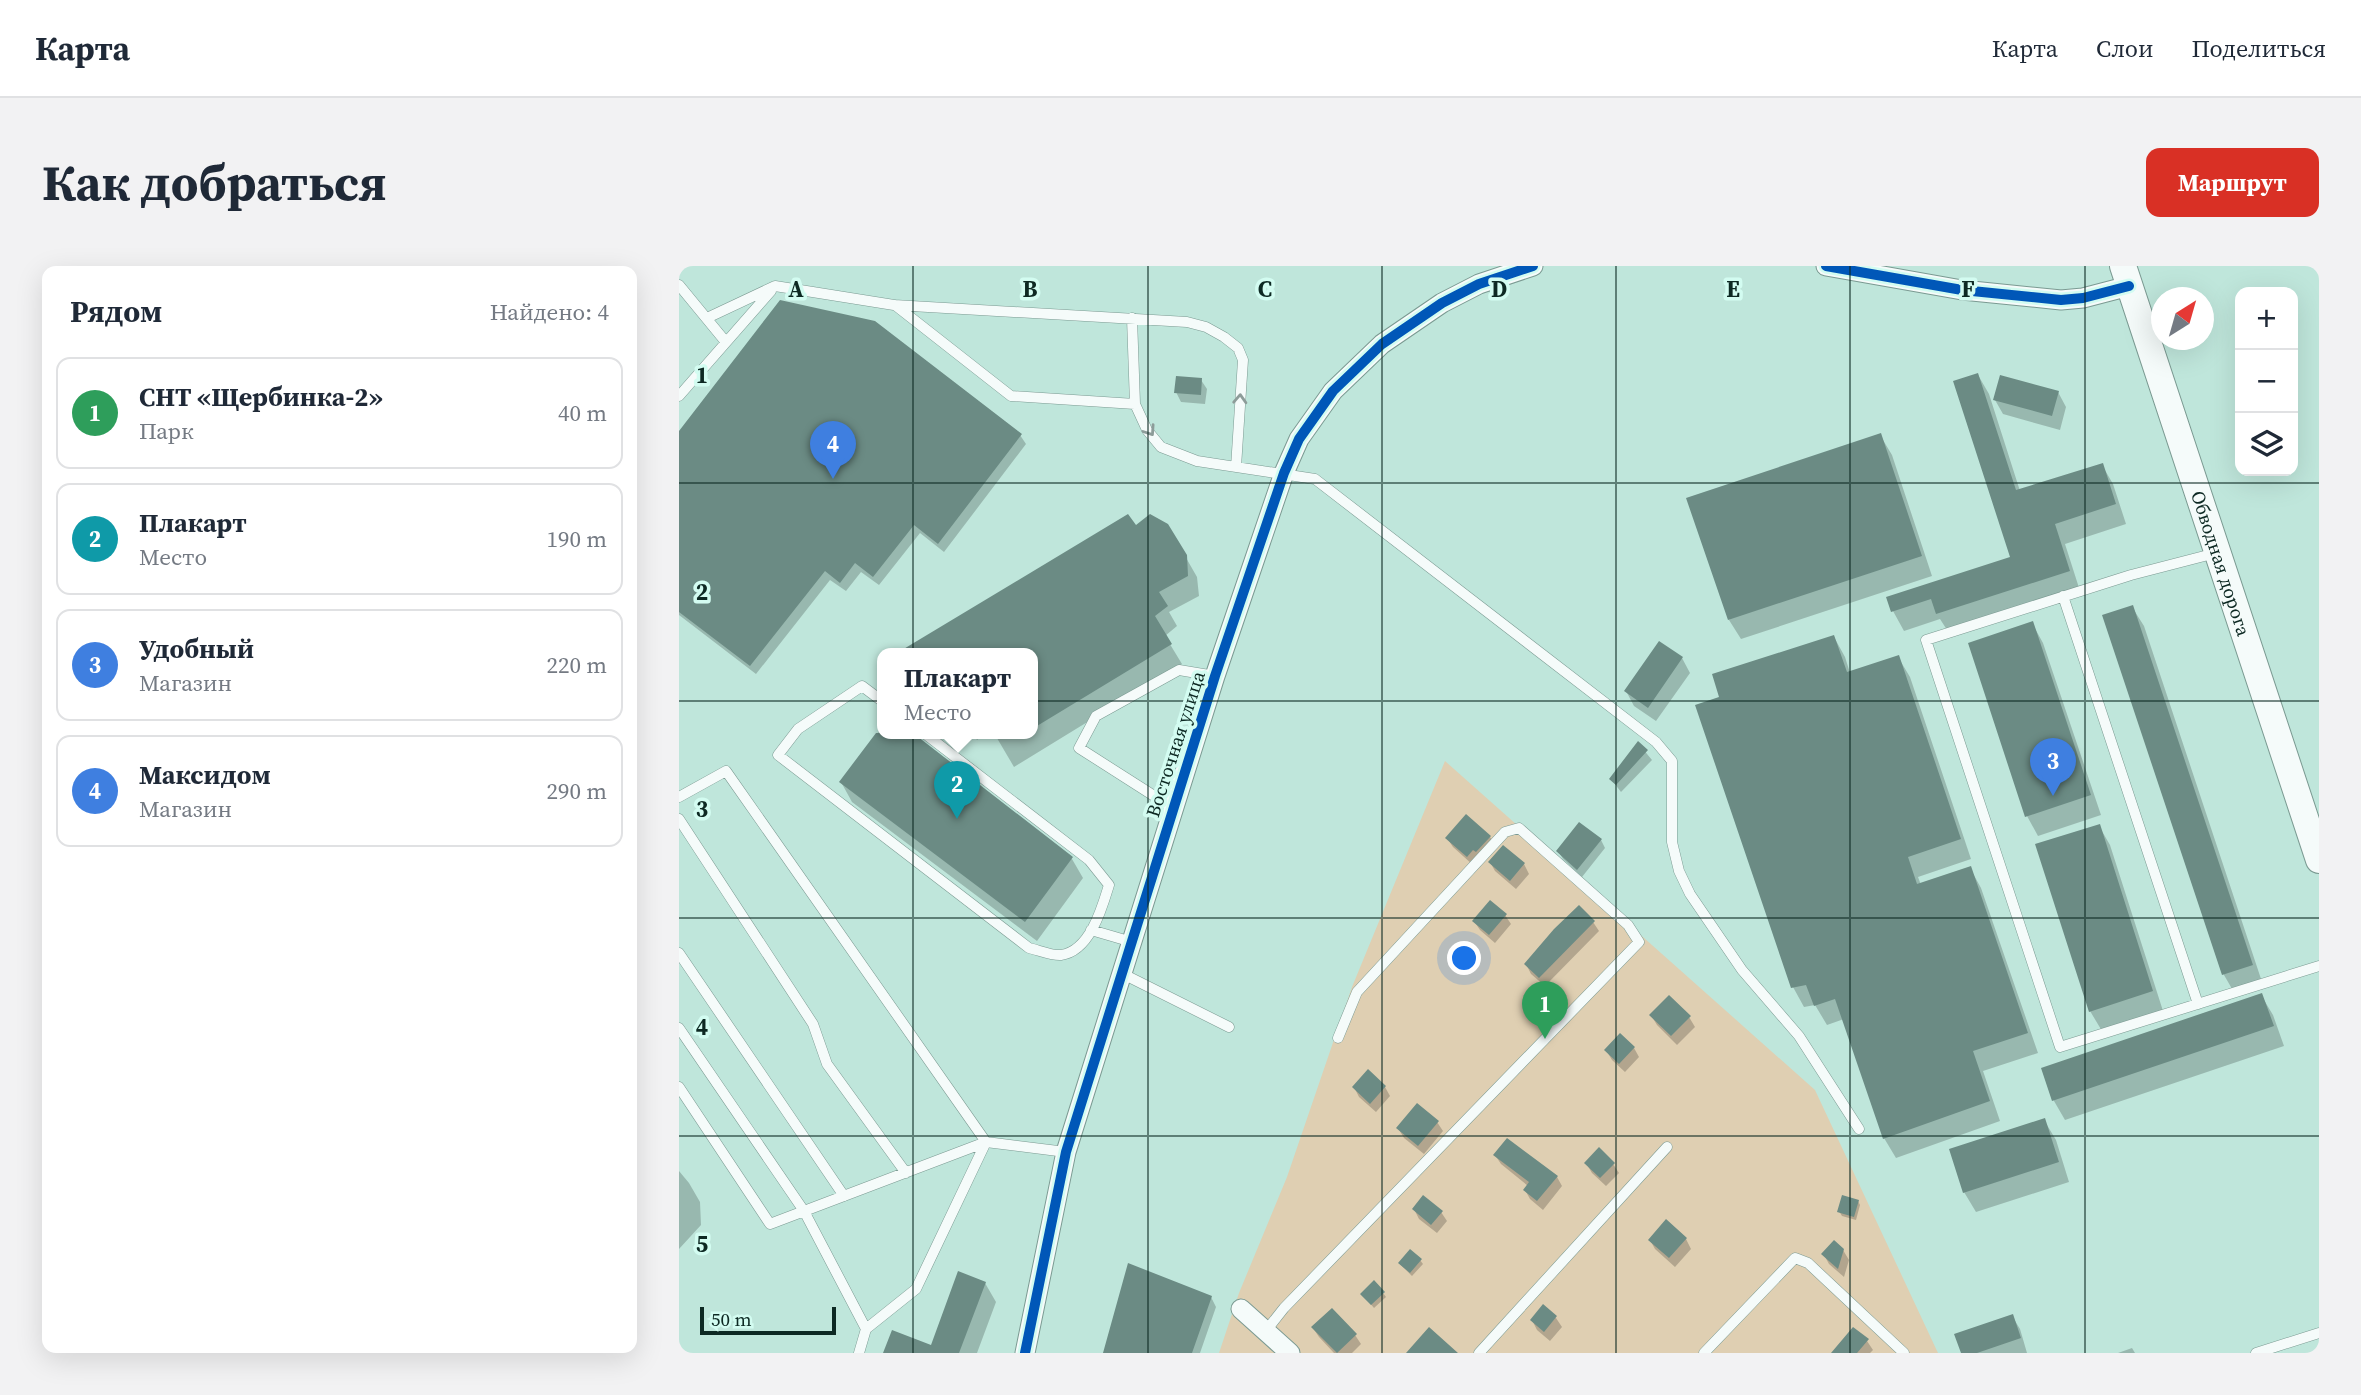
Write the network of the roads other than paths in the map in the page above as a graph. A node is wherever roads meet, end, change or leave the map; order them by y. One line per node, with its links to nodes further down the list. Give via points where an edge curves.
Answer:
1 (1533, 266): 13 (street, Восточная улица, via 1479,284 1442,303 1382,344 1333,391 1299,439)
2 (1826, 266): 3 (street, via 1962,290 2061,300 2083,298)
3 (2126, 276): 14 (main road, Обводная дорога)
4 (679, 285): 7 (lane)
5 (775, 286): 6 (lane); 7 (lane); 9 (lane)
6 (894, 305): 8 (lane); 11 (lane, via 1011,396)
7 (707, 318): 9 (lane)
8 (1132, 318): 11 (lane); 12 (lane, one-way to 8, via 1243,360 1238,348 1206,327)
9 (725, 341): 10 (lane)
10 (679, 396)
11 (1135, 404): 12 (lane, one-way to 12, via 1161,447 1197,461)
12 (1236, 467): 13 (lane)
13 (1284, 473): 16 (street, Восточная улица); 33 (lane, via 1315,479 1656,742 1672,761 1672,842 1690,894 1742,970 1799,1036)
14 (2216, 553): 15 (lane); 22 (main road, Обводная дорога)
15 (2063, 596): 28 (lane); 28 (lane, via 1926,640 2060,1047)
16 (1215, 676): 20 (street, Восточная улица); 20 (lane, via 1179,670 1096,716 1079,748)
17 (877, 697): 23 (lane, via 862,686 798,729 778,755 1029,948 1061,955 1078,948)
18 (931, 739): 23 (lane, via 1089,860 1109,885)
19 (679, 797): 34 (lane, via 726,771)
20 (1173, 808): 24 (street, Восточная улица)
21 (679, 819): 37 (lane, via 813,1024 827,1064)
22 (2319, 860)
23 (1091, 930): 24 (lane)
24 (1132, 942): 27 (street, Восточная улица)
25 (679, 953): 38 (lane)
26 (2319, 966): 28 (lane)
27 (1121, 973): 29 (lane); 36 (street, Восточная улица)
28 (2198, 1004)
29 (1229, 1027)
30 (679, 1028): 39 (lane)
31 (1338, 1038): 42 (lane, via 1357,992 1504,832 1519,828 1627,925 1639,942 1283,1308)
32 (679, 1087): 39 (lane, via 771,1224)
33 (1859, 1129)
34 (986, 1142): 36 (lane); 37 (lane); 41 (lane, via 916,1289)
35 (1667, 1147): 47 (lane)
36 (1066, 1152): 45 (street, Восточная улица)
37 (906, 1172): 38 (lane)
38 (844, 1196): 39 (lane)
39 (804, 1211): 41 (lane)
40 (1241, 1309): 42 (street)
41 (866, 1329): 44 (lane)
42 (1265, 1333): 46 (street)
43 (2319, 1333): 50 (lane)
44 (859, 1353)
45 (1025, 1353)
46 (1290, 1353)
47 (1479, 1353)
48 (1705, 1353): 49 (lane, via 1795,1258 1808,1263)
49 (1904, 1353)
50 (2256, 1353)

